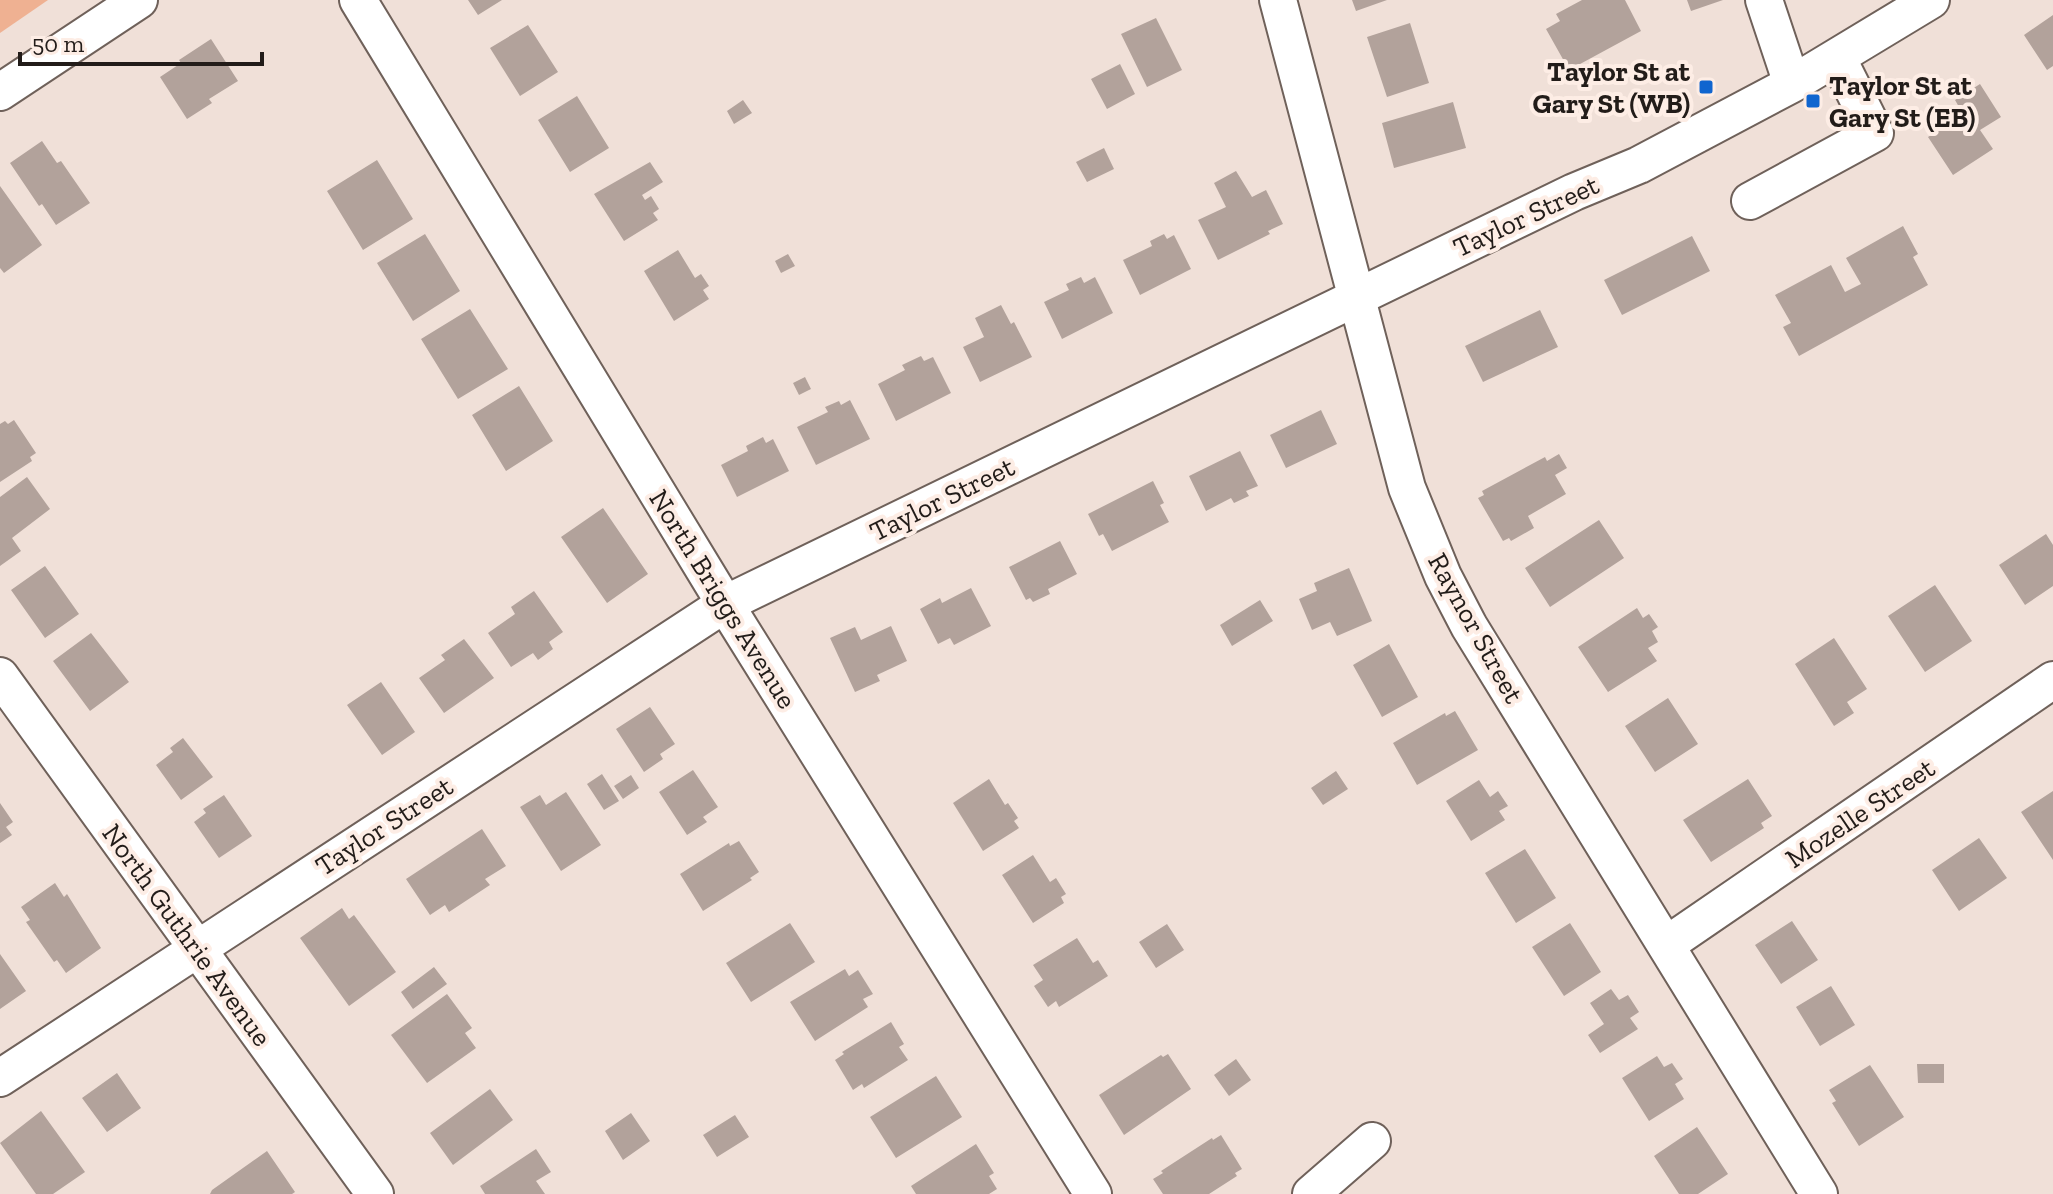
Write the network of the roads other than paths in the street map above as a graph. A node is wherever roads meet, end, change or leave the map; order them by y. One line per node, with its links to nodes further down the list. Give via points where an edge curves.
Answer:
1 (139, 0): 8 (street)
2 (358, 0): 11 (street, North Briggs Avenue)
3 (1278, 0): 10 (street, Raynor Street)
4 (1764, 0): 7 (street)
5 (1918, 4): 6 (street, Taylor Street)
6 (1837, 57): 7 (street, Taylor Street); 9 (street, via 1875,133)
7 (1792, 84): 10 (street, Taylor Street, via 1639,165)
8 (0, 92)
9 (1750, 201)
10 (1355, 298): 11 (street, Taylor Street); 14 (street, Raynor Street, via 1407,488 1443,576)
11 (725, 604): 15 (street, Taylor Street); 19 (street, North Briggs Avenue)
12 (0, 676): 15 (street, North Guthrie Avenue)
13 (2053, 680): 14 (street, Mozelle Street)
14 (1666, 945): 21 (street, Raynor Street)
15 (196, 948): 16 (street, Taylor Street); 18 (street, North Guthrie Avenue)
16 (0, 1078)
17 (1372, 1141): 20 (street)
18 (375, 1194)
19 (1093, 1194)
20 (1311, 1194)
21 (1819, 1194)

